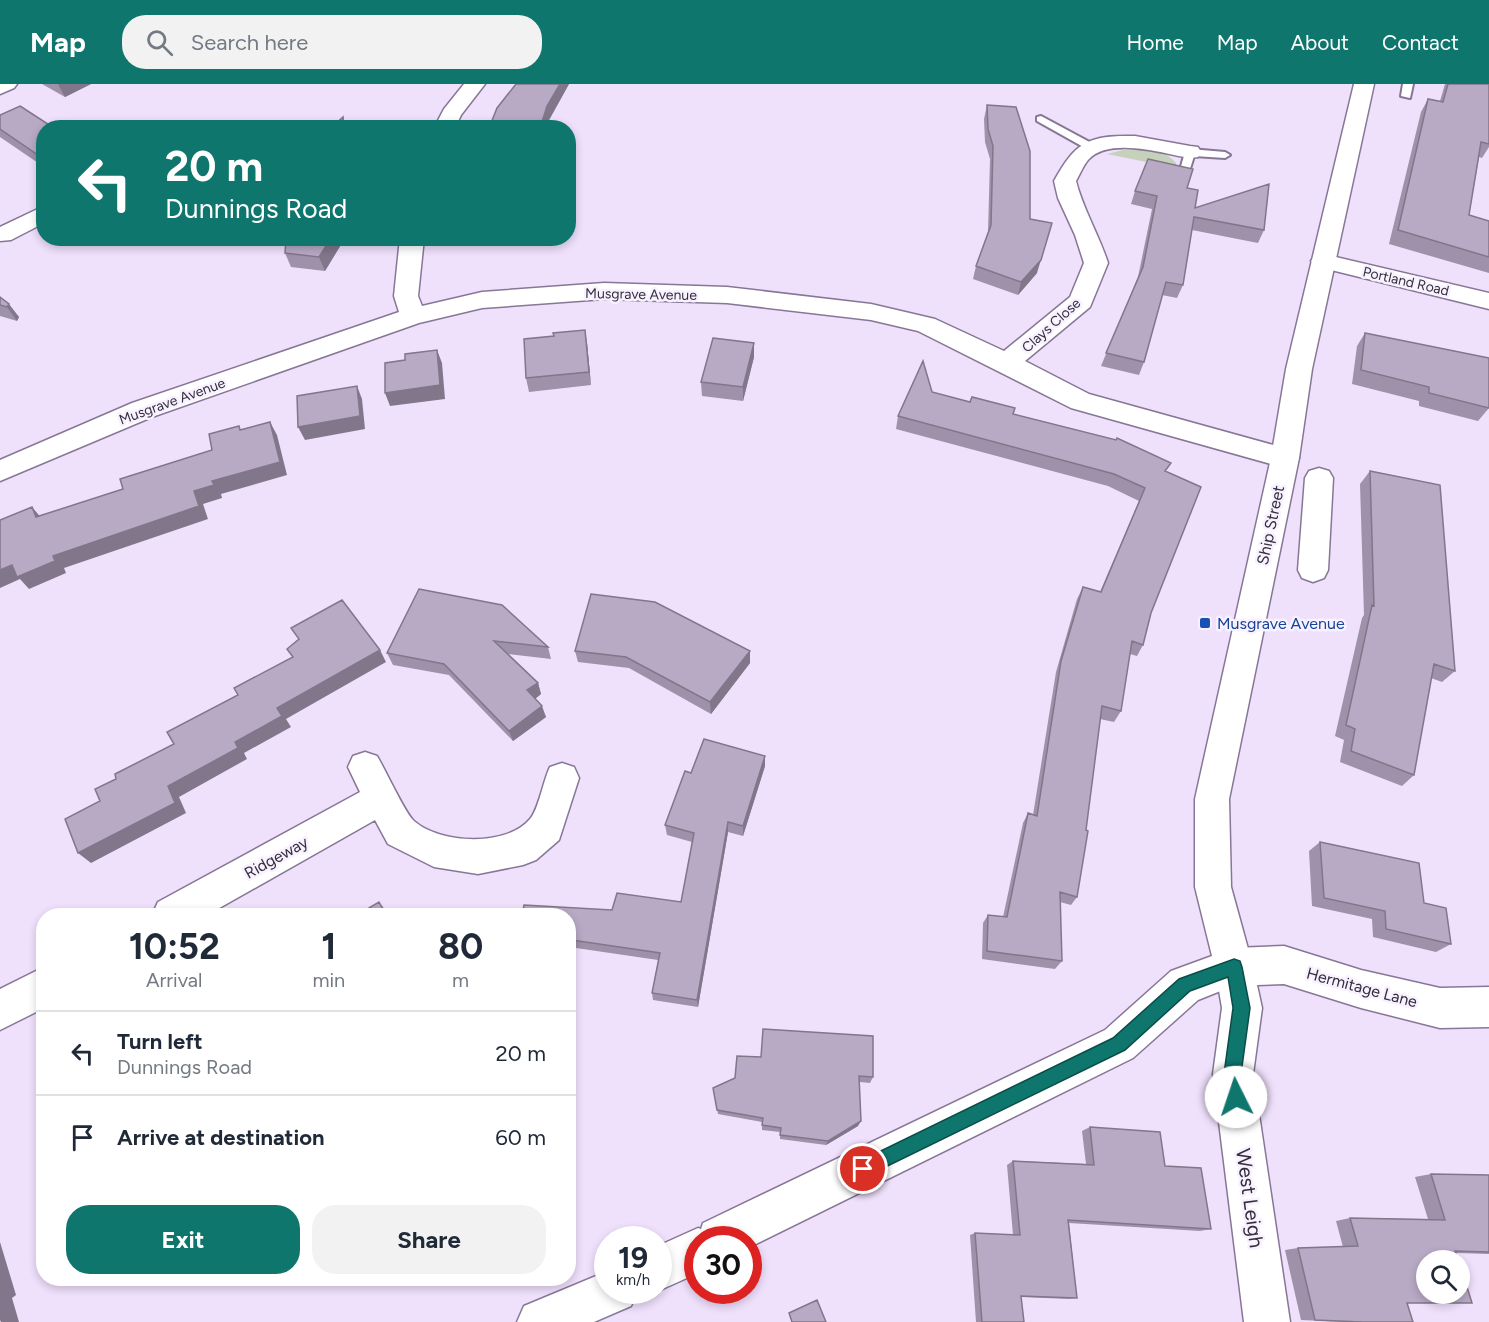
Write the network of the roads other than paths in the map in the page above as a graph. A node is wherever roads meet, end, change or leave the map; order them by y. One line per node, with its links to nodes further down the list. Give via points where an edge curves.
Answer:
1 (7, 84): 5 (street)
2 (475, 84): 8 (street)
3 (1364, 84): 15 (street, Ship Street)
4 (1408, 84): 6 (lane)
5 (0, 88)
6 (1406, 96)
7 (1041, 119): 9 (lane)
8 (448, 120)
9 (1091, 147): 11 (street, via 1131,142); 18 (street, Clays Close, via 1080,155 1065,181 1096,263 1081,301)
10 (1225, 155): 11 (lane)
11 (1187, 161)
12 (27, 215): 13 (street)
13 (3, 235)
14 (411, 246): 17 (street, via 406,296)
15 (1323, 261): 16 (street, Portland Road); 19 (street, Ship Street, via 1299,369)
16 (1489, 301)
17 (413, 316): 18 (street, Musgrave Avenue, via 482,300 604,291 727,295 871,312 926,325); 20 (street, Musgrave Avenue, via 142,410)
18 (1007, 363): 19 (street, Musgrave Avenue, via 1080,401)
19 (1285, 458): 22 (street, Ship Street)
20 (0, 471)
21 (1319, 478): 23 (street)
22 (1273, 510): 23 (street); 29 (street, Ship Street, via 1212,800 1213,887)
23 (1316, 522): 24 (street)
24 (1313, 570)
25 (365, 767): 27 (street)
26 (562, 778): 27 (street, via 546,828 523,848 478,857 434,850 401,832)
27 (381, 799): 28 (street, Ridgeway)
28 (184, 908)
29 (1234, 967): 31 (street, Hermitage Lane, via 1284,965 1440,1008); 33 (street, Hermitage Lane, via 1185,985 1119,1044); 36 (street, West Leigh, via 1242,1008 1233,1074)
30 (36, 990): 32 (street)
31 (1489, 1007)
32 (0, 1010)
33 (746, 1226)
34 (594, 1299): 35 (street)
35 (540, 1322)
36 (1267, 1322)

